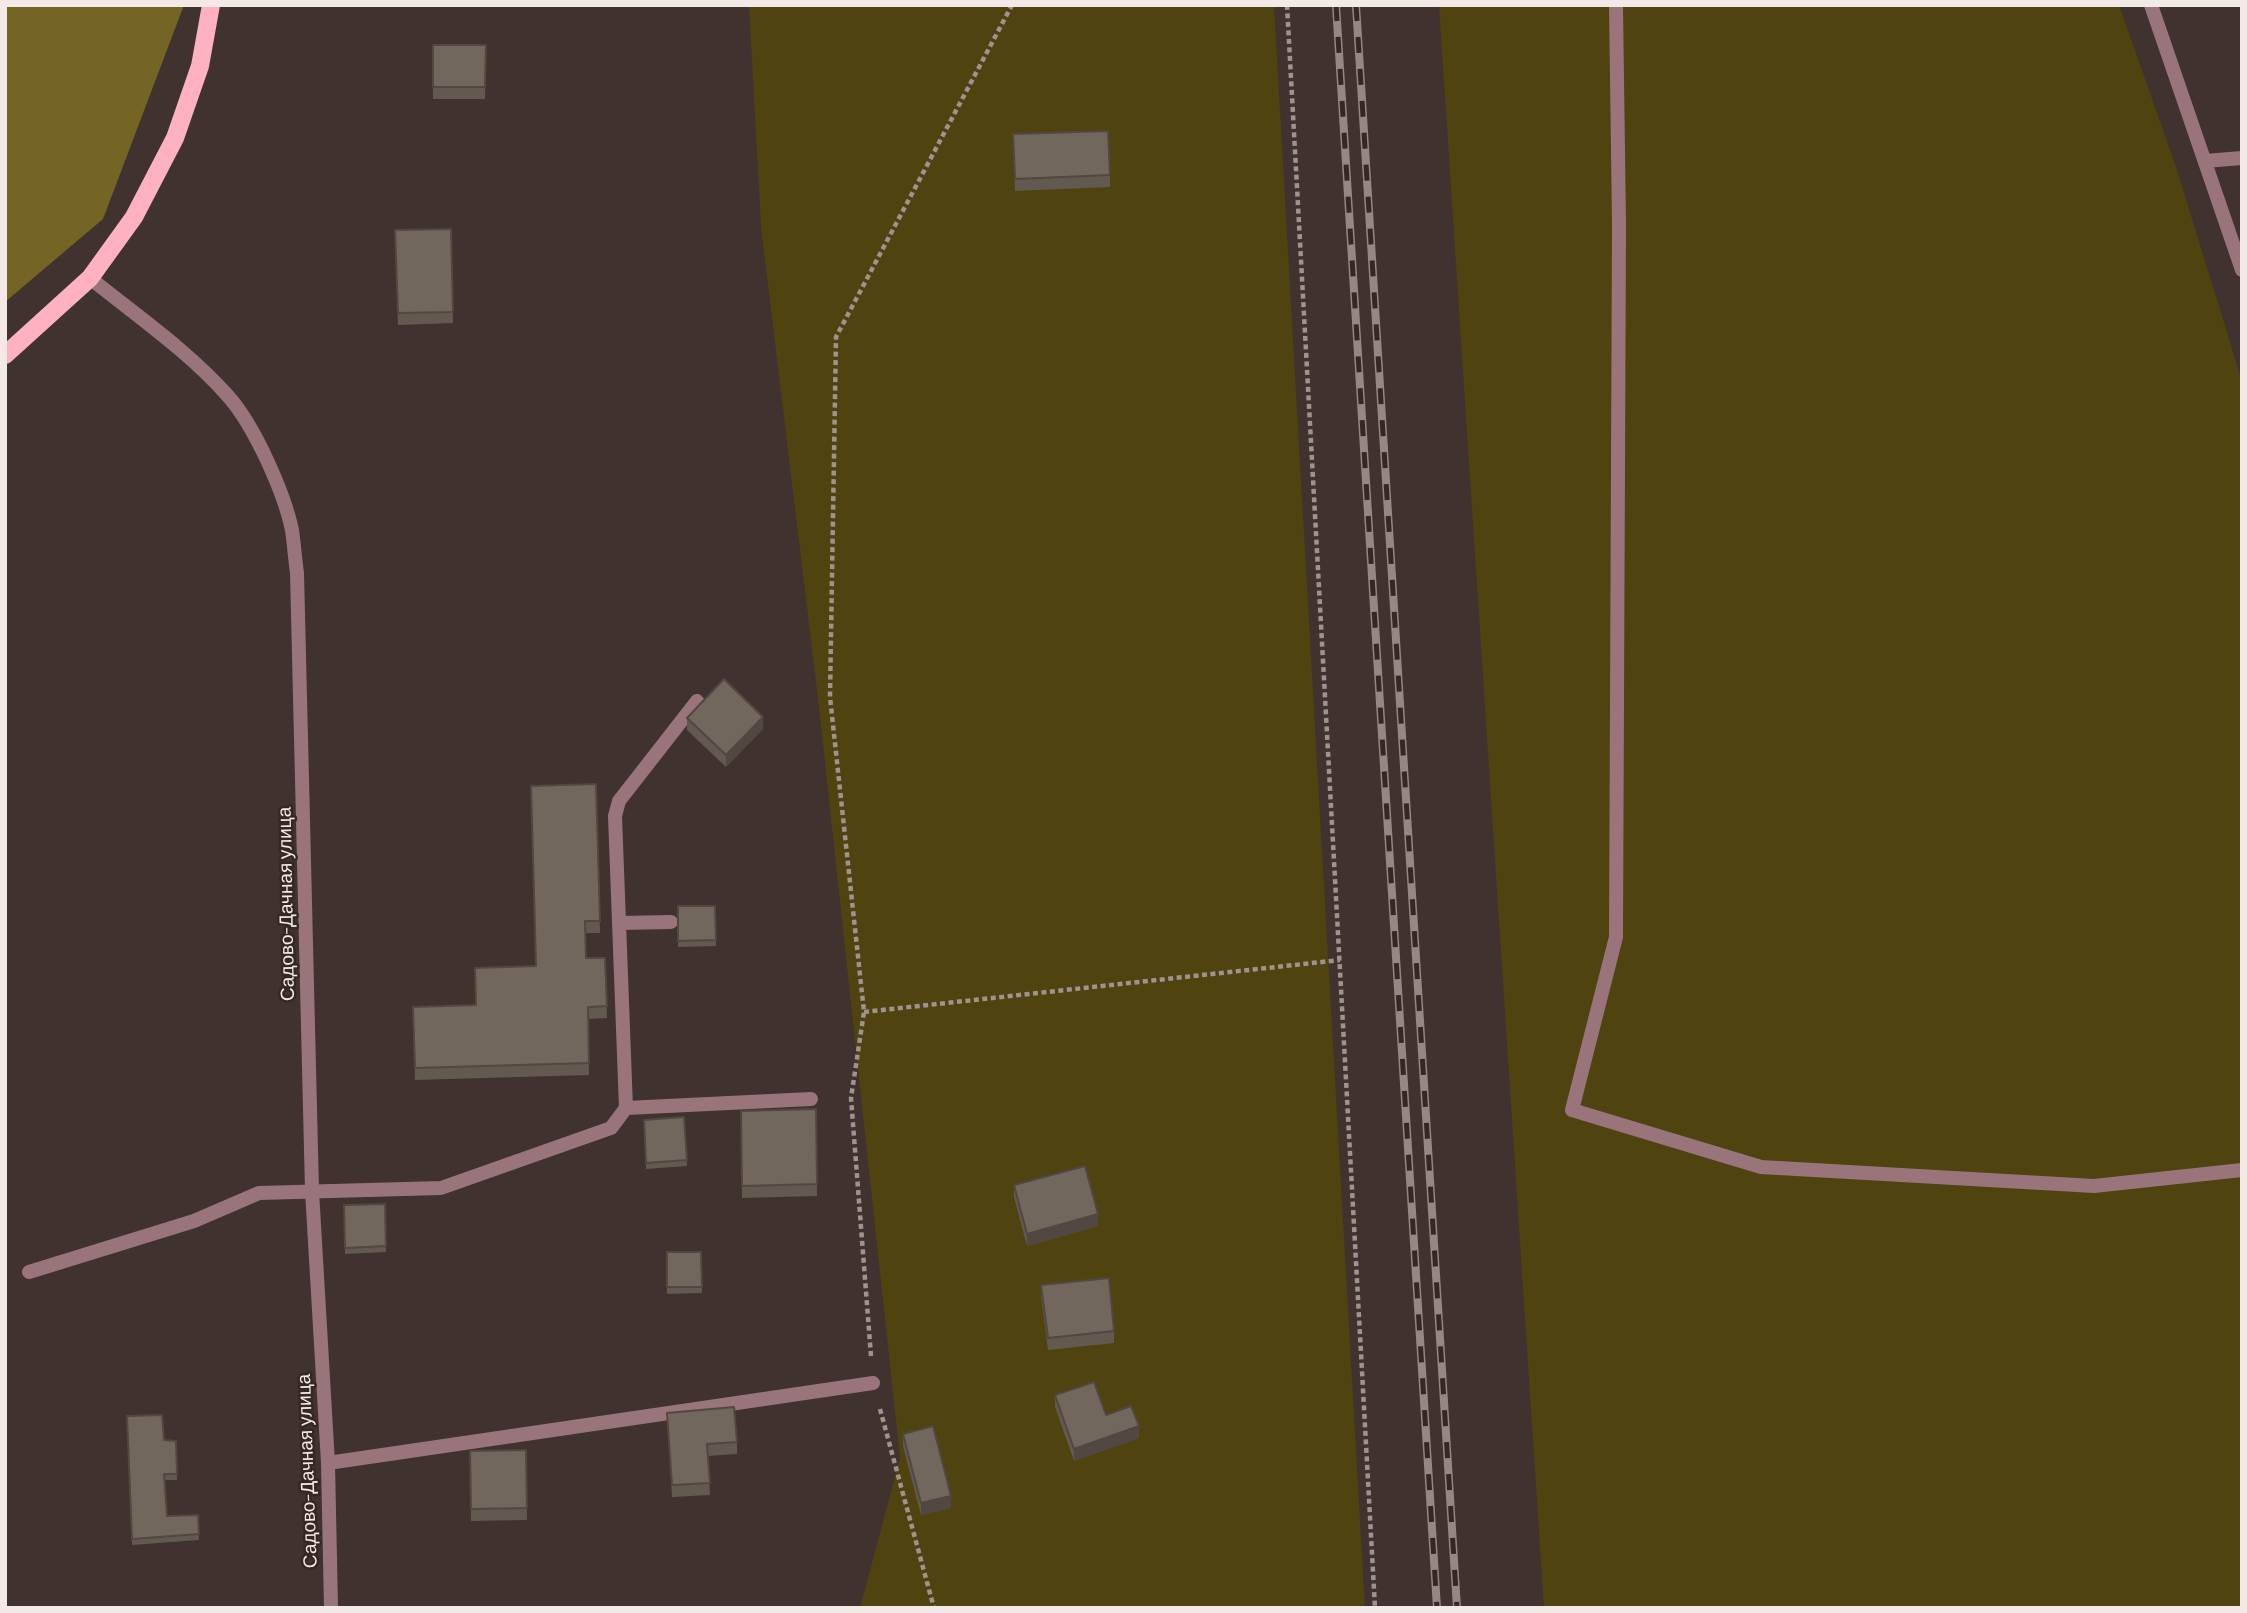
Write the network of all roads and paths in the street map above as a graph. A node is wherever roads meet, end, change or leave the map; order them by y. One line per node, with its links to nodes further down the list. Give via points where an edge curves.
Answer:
1 (211, 5): 9 (main road, via 200,66 175,138 134,217)
2 (1012, 5): 15 (path, via 836,337 830,697)
3 (1287, 5): 14 (path)
4 (1616, 5): 18 (street, via 1616,937 1572,1110 1761,1167 2094,1186)
5 (2151, 5): 7 (street)
6 (2242, 158): 7 (street)
7 (2205, 161): 8 (street)
8 (2242, 270)
9 (90, 278): 10 (main road); 19 (street, Садово-Дачная улица, via 177,346 231,398 256,438 291,529 297,573)
10 (5, 355)
11 (696, 701): 13 (street, via 619,801 615,816)
12 (671, 922): 13 (street)
13 (619, 923): 17 (street)
14 (1340, 960): 15 (path); 25 (path)
15 (864, 1012): 21 (path, via 851,1098)
16 (811, 1099): 17 (street)
17 (626, 1108): 19 (street, via 611,1128 441,1188)
18 (2242, 1170)
19 (312, 1191): 20 (street, via 259,1193 194,1221); 22 (street, Садово-Дачная улица)
20 (29, 1272)
21 (873, 1383): 22 (street); 24 (path)
22 (328, 1463): 23 (street, Садово-Дачная улица)
23 (331, 1608)
24 (934, 1608)
25 (1375, 1608)

